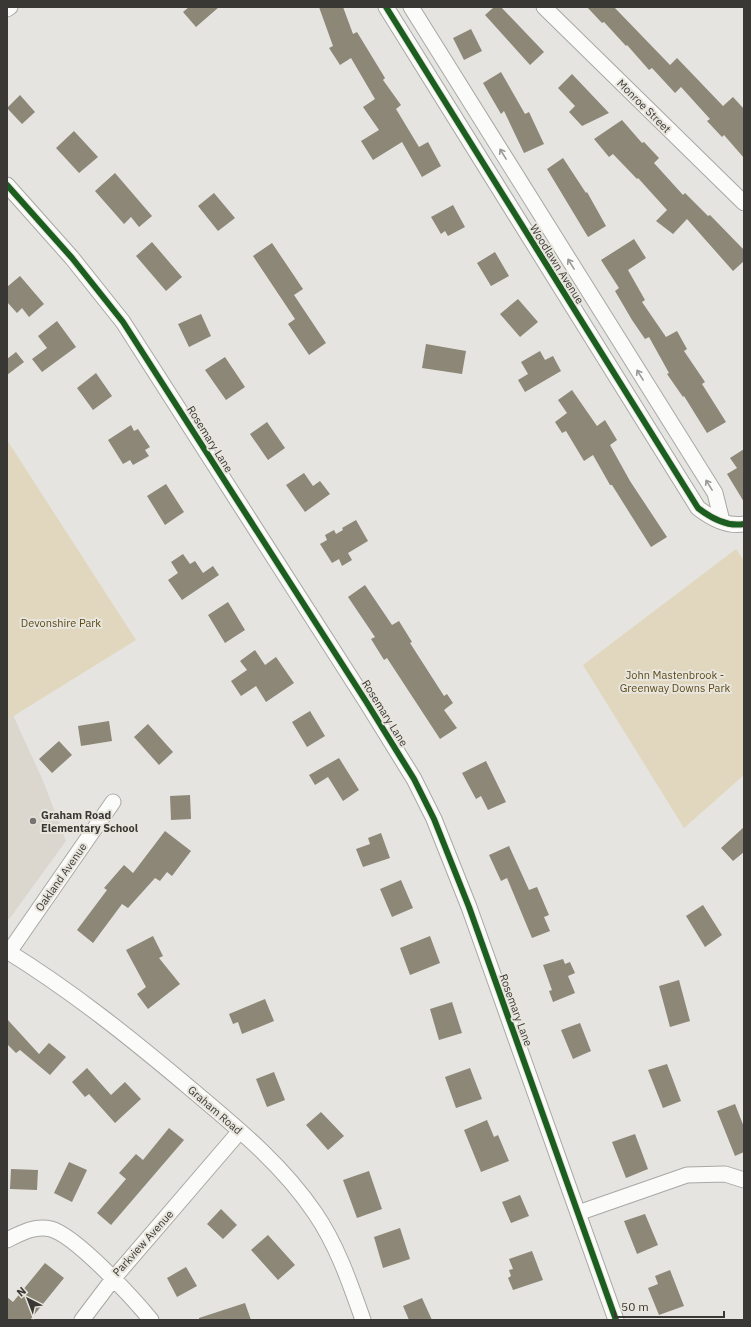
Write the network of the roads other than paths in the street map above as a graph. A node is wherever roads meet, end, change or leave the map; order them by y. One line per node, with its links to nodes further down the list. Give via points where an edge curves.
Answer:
1 (10, 7): 5 (street)
2 (386, 7): 9 (street, Woodlawn Avenue)
3 (411, 7): 8 (street, Woodlawn Avenue, one-way to 3)
4 (544, 7): 7 (street, Monroe Street)
5 (7, 10)
6 (7, 184): 16 (street, Rosemary Lane, via 72,258 123,322 414,779 434,819 469,907)
7 (744, 204)
8 (536, 206): 9 (street); 10 (street, Woodlawn Avenue, one-way to 8, via 715,493)
9 (517, 218): 10 (street, Woodlawn Avenue, via 698,508 708,516)
10 (722, 521): 11 (street)
11 (744, 524)
12 (113, 802): 13 (street, Oakland Avenue)
13 (8, 951): 14 (street, Graham Road, via 148,1052)
14 (240, 1131): 18 (street, Parkview Avenue); 21 (street, Graham Road, via 287,1177 315,1213 346,1272)
15 (744, 1180): 16 (street, via 725,1174 686,1175)
16 (578, 1213): 22 (street, Rosemary Lane)
17 (7, 1240): 18 (street, Parkview Avenue, via 26,1230 50,1229 69,1239)
18 (113, 1279): 19 (street); 20 (street)
19 (82, 1320)
20 (151, 1320)
21 (364, 1320)
22 (616, 1320)

